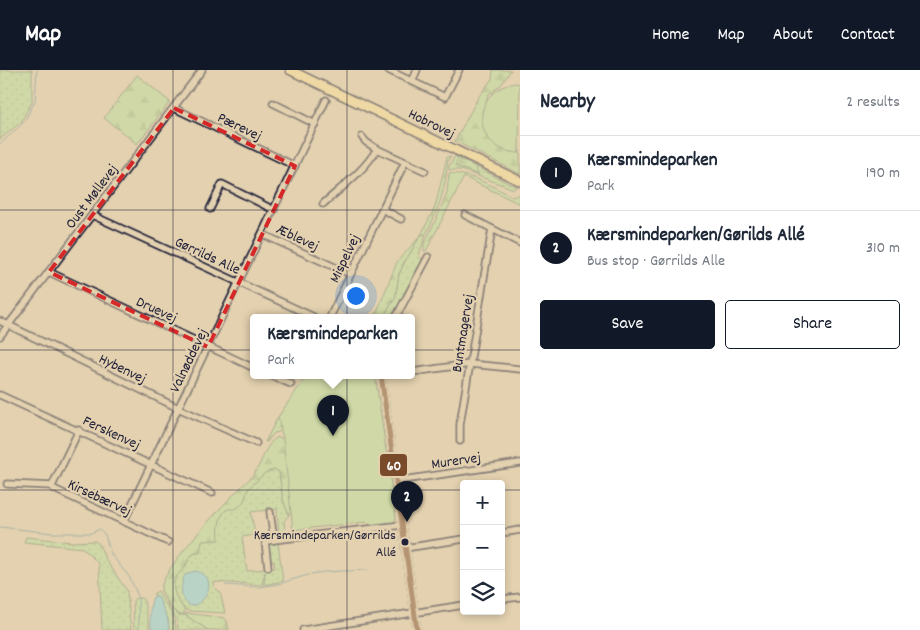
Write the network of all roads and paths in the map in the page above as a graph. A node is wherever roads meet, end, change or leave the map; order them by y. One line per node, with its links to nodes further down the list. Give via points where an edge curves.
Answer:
1 (202, 70): 11 (street, Oust Møllevej)
2 (290, 70): 8 (main road, Hobrovej)
3 (302, 70): 8 (main road, Hobrovej)
4 (388, 70): 7 (street)
5 (417, 70): 7 (street)
6 (459, 70): 7 (street, via 445,97)
7 (412, 82)
8 (332, 89): 18 (main road, Hobrovej)
9 (326, 100): 12 (street, Valnøddevej)
10 (273, 103): 12 (street)
11 (174, 108): 16 (street, Pærevej); 23 (street, Oust Møllevej)
12 (316, 124): 16 (street, Valnøddevej)
13 (362, 137): 14 (street)
14 (377, 149): 15 (street); 19 (street, via 358,173)
15 (405, 162): 17 (street); 21 (street, Mispelvej)
16 (295, 166): 22 (street, Valnøddevej)
17 (425, 171)
18 (520, 181)
19 (323, 204)
20 (210, 209): 22 (street, via 222,184)
21 (382, 209): 25 (street); 31 (street, Mispelvej)
22 (274, 210): 27 (street, Valnøddevej)
23 (92, 215): 30 (street, Oust Møllevej); 32 (street, Gørrilds Alle)
24 (465, 215): 26 (street)
25 (401, 219)
26 (492, 229): 28 (street); 40 (street, Buntmagervej)
27 (262, 234): 31 (street, Æblevej); 32 (street, Valnøddevej)
28 (520, 243)
29 (428, 257): 35 (street)
30 (49, 272): 37 (street, Oust Møllevej); 39 (street, Druevej)
31 (350, 274): 34 (street, Mispelvej)
32 (239, 282): 33 (street, Gørrilds Alle); 39 (street, Valnøddevej)
33 (308, 314)
34 (331, 314)
35 (398, 314)
36 (0, 321): 37 (street, Hybenvej)
37 (8, 326): 38 (street, Oust Møllevej); 48 (street, Hybenvej)
38 (0, 336)
39 (208, 346): 41 (street, Druevej); 48 (street, Valnøddevej)
40 (470, 364): 42 (street); 43 (street); 50 (street, Buntmagervej)
41 (250, 366)
42 (520, 369)
43 (415, 372)
44 (279, 379): 46 (street)
45 (381, 379): 54 (street)
46 (291, 384)
47 (0, 395): 49 (street, Ferskenvej)
48 (178, 408): 51 (street, Hybenvej); 53 (street, Valnøddevej)
49 (79, 430): 53 (street, Ferskenvej); 56 (street, Kirsebærvej)
50 (460, 441)
51 (256, 443)
52 (520, 463): 54 (street, Murervej)
53 (152, 464): 57 (street, Ferskenvej); 59 (street, Valnøddevej)
54 (396, 481): 60 (street)
55 (7, 484): 56 (street)
56 (52, 486): 59 (street, Kirsebærvej)
57 (212, 493)
58 (270, 512): 63 (street)
59 (124, 521): 65 (street, Kirsebærvej)
60 (402, 525): 63 (street); 66 (street)
61 (520, 530): 62 (street)
62 (505, 532)
63 (274, 540): 67 (street, via 265,540)
64 (460, 540): 66 (street)
65 (168, 542)
66 (405, 548): 71 (street)
67 (268, 567)
68 (520, 597): 69 (street)
69 (505, 599)
70 (460, 606): 71 (street)
71 (414, 612): 72 (street); 73 (street)
72 (303, 630)
73 (417, 630)

